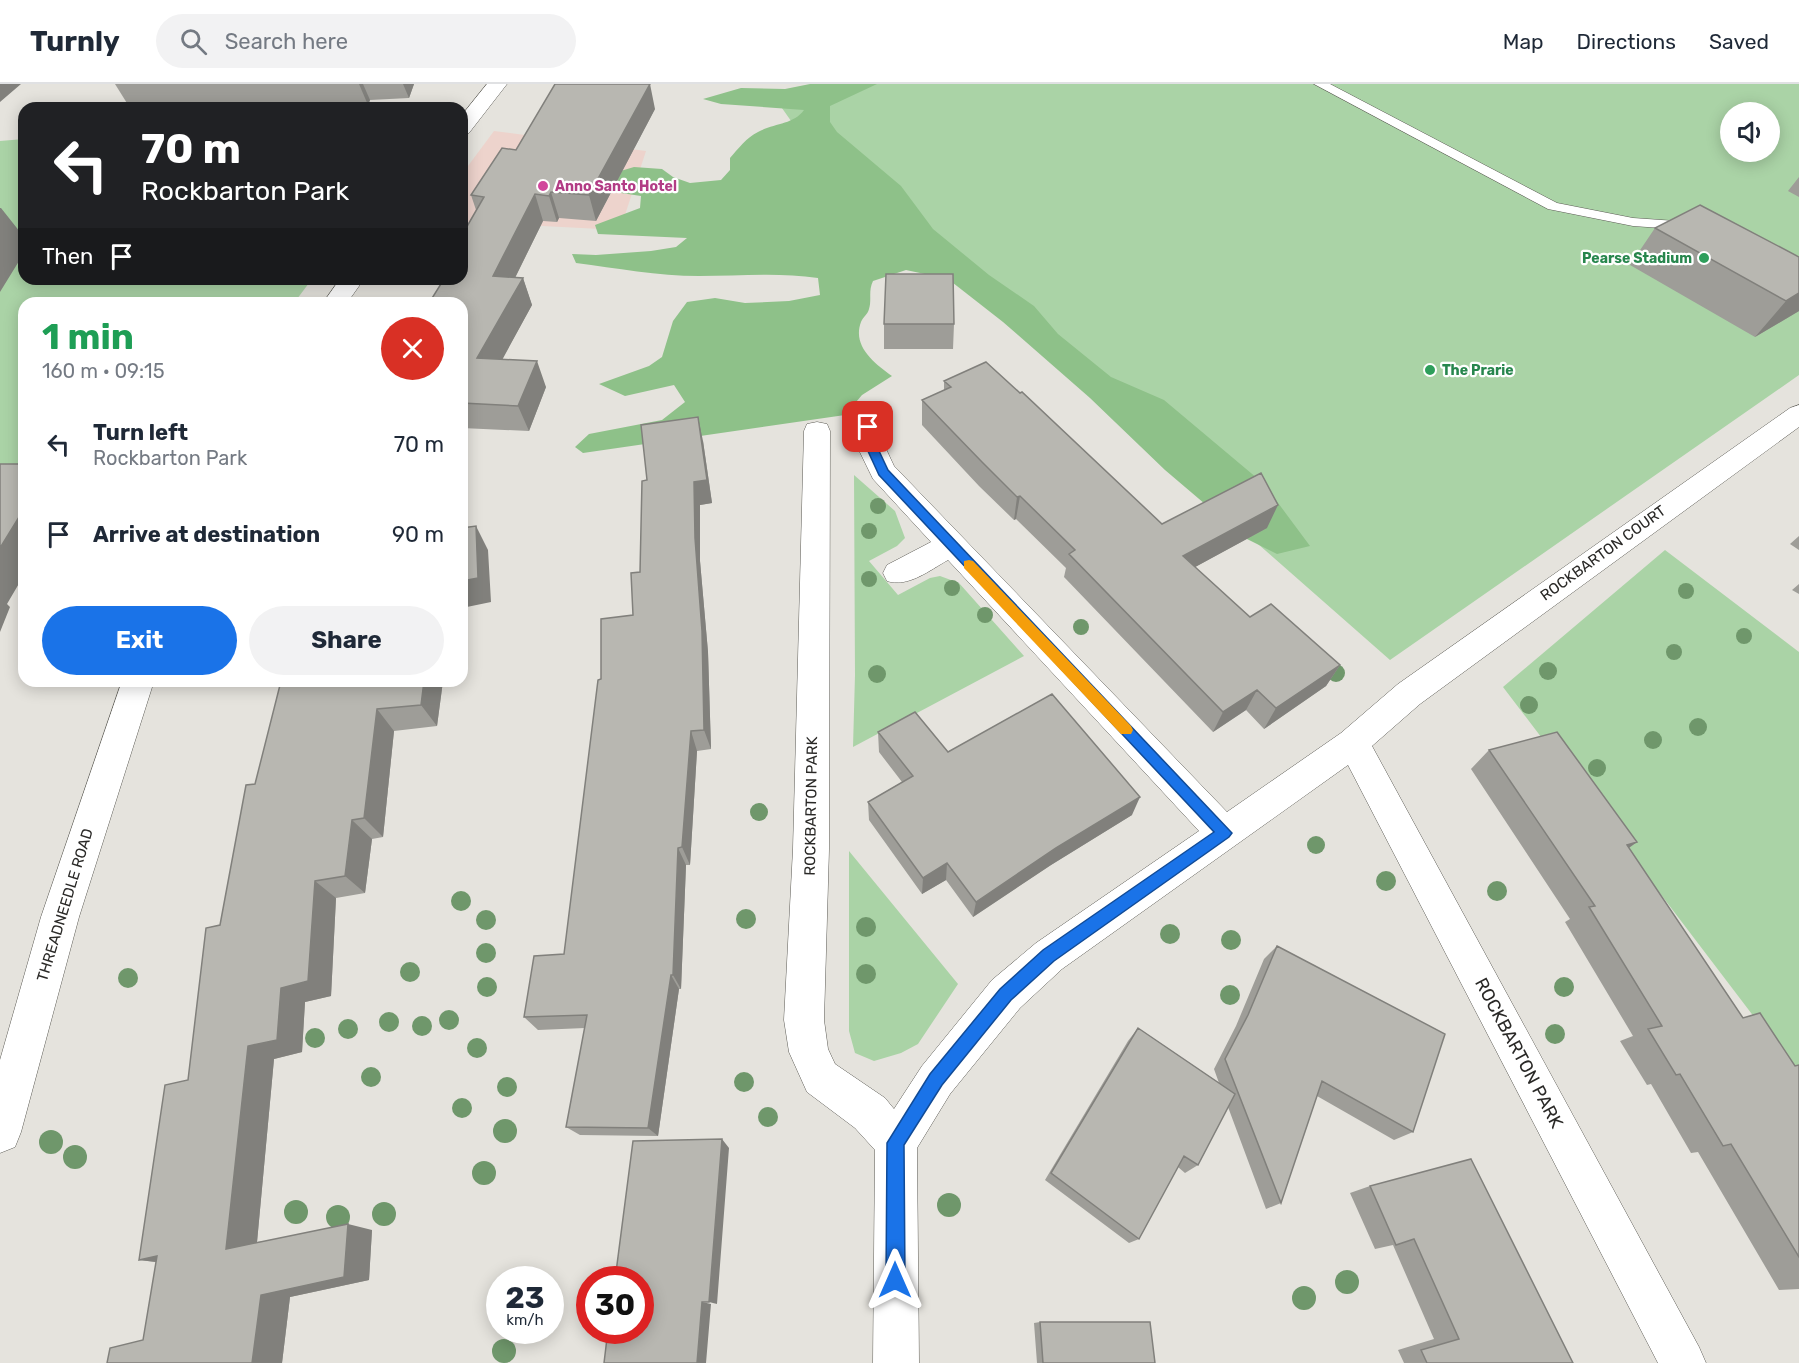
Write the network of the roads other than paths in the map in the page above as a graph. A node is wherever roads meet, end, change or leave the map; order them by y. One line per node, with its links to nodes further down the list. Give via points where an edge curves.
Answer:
1 (497, 84): 3 (street)
2 (1320, 84): 4 (lane, via 1553,206 1633,222)
3 (468, 121)
4 (1701, 227)
5 (1799, 414): 11 (street, ROCKBARTON COURT, via 1409,694)
6 (868, 427): 8 (street, via 866,436 883,472)
7 (817, 431): 14 (street, ROCKBARTON PARK, via 811,849 804,1020 809,1052 821,1078 870,1113)
8 (951, 545): 9 (street); 12 (street)
9 (898, 573)
10 (136, 687): 13 (street, THREADNEEDLE ROAD, via 60,918)
11 (1353, 743): 12 (street); 16 (street, ROCKBARTON PARK)
12 (1224, 833): 14 (street, via 1049,956 1006,994 936,1080)
13 (0, 1132)
14 (896, 1143): 15 (street)
15 (896, 1363)
16 (1683, 1363)

